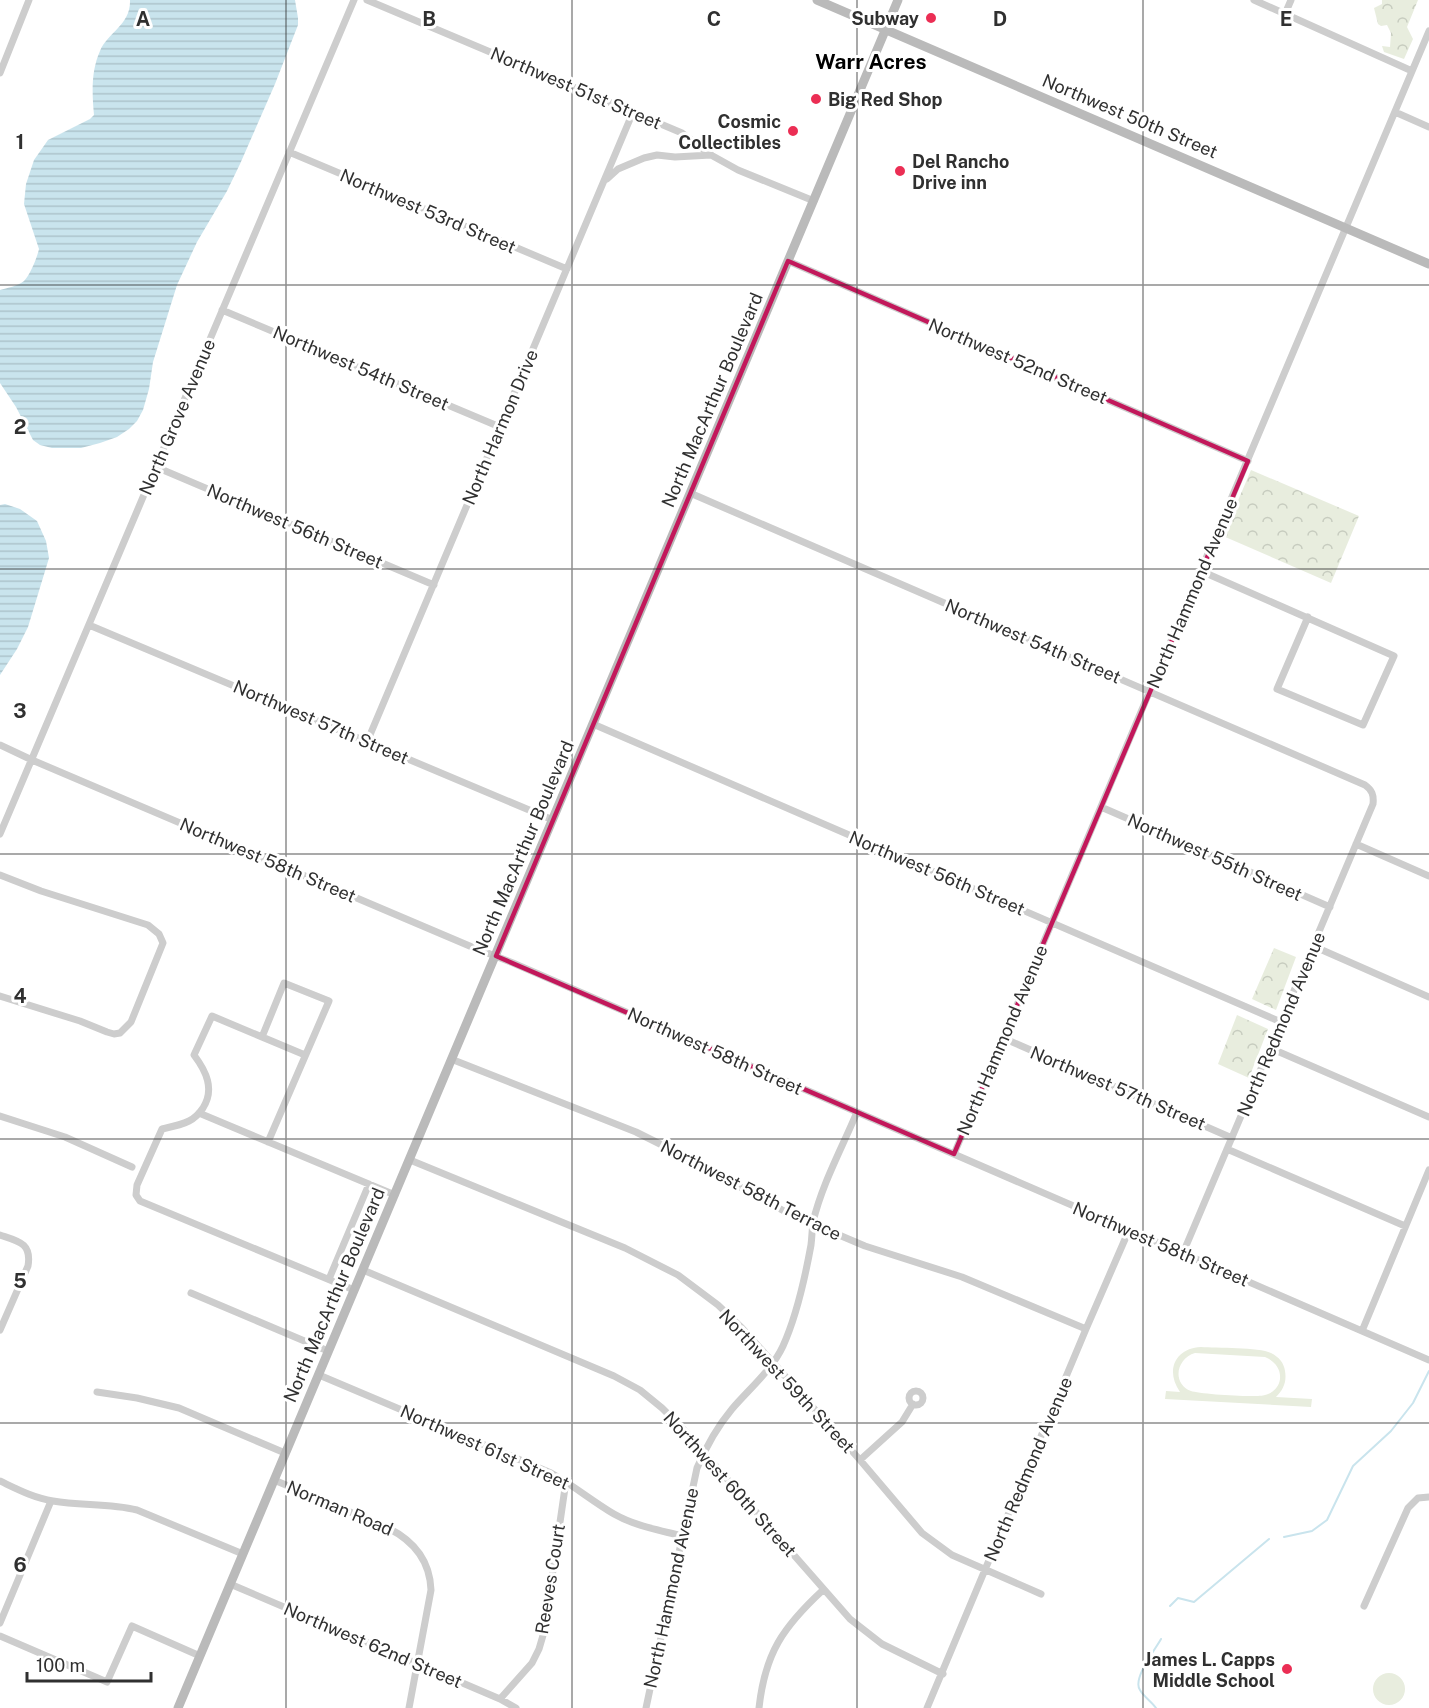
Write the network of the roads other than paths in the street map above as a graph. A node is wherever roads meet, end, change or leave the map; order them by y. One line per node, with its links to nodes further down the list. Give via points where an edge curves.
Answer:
1 (29, 0): 12 (street)
2 (354, 0): 16 (street, North Grove Avenue)
3 (367, 0): 13 (street, Northwest 51st Street)
4 (817, 0): 9 (main road, Northwest 50th Street)
5 (898, 0): 9 (main road, North MacArthur Boulevard)
6 (1254, 0): 8 (street)
7 (1292, 0): 8 (street)
8 (1285, 14): 11 (street)
9 (886, 29): 19 (main road, North MacArthur Boulevard); 20 (main road, Northwest 50th Street)
10 (1429, 31): 11 (street, North Hammond Avenue)
11 (1412, 71): 14 (street, North Hammond Avenue)
12 (0, 73)
13 (633, 112): 17 (street, Northwest 51st Street, via 682,133); 18 (street, North Harmon Drive)
14 (1395, 112): 15 (street); 20 (street, North Hammond Avenue)
15 (1429, 127)
16 (289, 152): 23 (street, Northwest 53rd Street); 24 (street, North Grove Avenue)
17 (711, 155): 18 (street, via 644,158 618,169); 19 (street, Northwest 51st Street)
18 (603, 183): 23 (street, North Harmon Drive)
19 (814, 201): 21 (main road, North MacArthur Boulevard)
20 (1346, 228): 22 (main road, Northwest 50th Street); 26 (street, North Hammond Avenue)
21 (788, 261): 26 (street, Northwest 52nd Street); 28 (main road, North MacArthur Boulevard)
22 (1429, 264)
23 (567, 269): 25 (street, North Harmon Drive)
24 (222, 310): 25 (street, Northwest 54th Street); 27 (street, North Grove Avenue)
25 (500, 427): 30 (street, North Harmon Drive)
26 (1248, 461): 29 (street, North Hammond Avenue)
27 (156, 466): 30 (street, Northwest 56th Street); 32 (street, North Grove Avenue)
28 (690, 493): 33 (street, Northwest 54th Street); 34 (main road, North MacArthur Boulevard)
29 (1201, 572): 31 (street); 33 (street, North Hammond Avenue)
30 (434, 585): 35 (street, North Harmon Drive)
31 (1308, 617): 31 (street, via 1395,656 1363,725 1277,689)
32 (89, 625): 35 (street, Northwest 57th Street); 37 (street, North Grove Avenue)
33 (1150, 691): 38 (street, Northwest 54th Street, via 1365,785); 39 (street, North Hammond Avenue)
34 (593, 724): 40 (main road, North MacArthur Boulevard); 46 (street, Northwest 56th Street)
35 (367, 742): 40 (street, Northwest 57th Street)
36 (0, 745): 37 (street, Northwest 58th Street)
37 (32, 760): 41 (street, North Grove Avenue); 48 (street, Northwest 58th Street)
38 (1373, 793): 42 (street, North Redmond Avenue, via 1373,804)
39 (1101, 807): 45 (street, Northwest 55th Street); 46 (street, North Hammond Avenue)
40 (553, 820): 48 (main road, North MacArthur Boulevard)
41 (0, 834)
42 (1356, 844): 44 (street); 45 (street, North Redmond Avenue)
43 (0, 875): 49 (street, via 141,923 155,930 163,943 131,1022 120,1033)
44 (1429, 876)
45 (1330, 907): 47 (street, North Redmond Avenue)
46 (1052, 923): 51 (street, Northwest 56th Street); 53 (street, North Hammond Avenue)
47 (1313, 946): 50 (street); 51 (street, North Redmond Avenue)
48 (496, 956): 56 (main road, North MacArthur Boulevard); 58 (street, Northwest 58th Street)
49 (0, 996)
50 (1429, 996)
51 (1281, 1022): 54 (street, North Redmond Avenue)
52 (262, 1037): 55 (street); 55 (street, via 284,983 329,1001); 57 (street, via 212,1016 194,1055 207,1074 209,1085 209,1095)
53 (1003, 1038): 61 (street, Northwest 57th Street); 64 (street, North Hammond Avenue)
54 (1270, 1048): 60 (street); 61 (street, North Redmond Avenue)
55 (305, 1055): 62 (street)
56 (451, 1059): 65 (main road, North MacArthur Boulevard); 70 (street, Northwest 58th Terrace, via 636,1132)
57 (199, 1113): 62 (street); 76 (street, via 191,1120 162,1129 137,1185 140,1201)
58 (857, 1113): 64 (street, Northwest 58th Street); 70 (street, North Hammond Avenue, via 824,1188)
59 (0, 1116): 66 (street, via 64,1137)
60 (1429, 1117)
61 (1232, 1138): 63 (street, North Redmond Avenue)
62 (268, 1142): 68 (street)
63 (1227, 1149): 71 (street); 74 (street, North Redmond Avenue)
64 (954, 1154): 72 (street, Northwest 58th Street)
65 (410, 1160): 69 (main road, North MacArthur Boulevard); 84 (street, Northwest 59th Street, via 660,1264 718,1305)
66 (132, 1167)
67 (1429, 1170): 71 (street)
68 (369, 1184): 69 (street); 76 (street)
69 (395, 1195): 75 (main road, North MacArthur Boulevard)
70 (813, 1224): 79 (street, Northwest 58th Terrace, via 865,1246 962,1276); 84 (street, North Hammond Avenue, via 798,1303 783,1347)
71 (1406, 1226): 81 (street)
72 (1129, 1230): 74 (street, Northwest 58th Street); 79 (street, North Redmond Avenue)
73 (0, 1235): 80 (street, via 22,1243 30,1257)
74 (1183, 1253): 81 (street, Northwest 58th Street)
75 (363, 1270): 77 (main road, North MacArthur Boulevard); 88 (street, Northwest 60th Street, via 614,1376 663,1408)
76 (329, 1279): 77 (street)
77 (354, 1290): 82 (main road, North MacArthur Boulevard)
78 (191, 1293): 82 (street)
79 (1086, 1329): 98 (street, North Redmond Avenue)
80 (0, 1330)
81 (1362, 1331): 83 (street, Northwest 58th Street)
82 (328, 1352): 85 (main road, North MacArthur Boulevard)
83 (1429, 1360)
84 (773, 1362): 88 (street, North Hammond Avenue, via 729,1412); 90 (street, Northwest 59th Street)
85 (319, 1375): 89 (main road, North MacArthur Boulevard); 93 (street, Northwest 61st Street)
86 (97, 1392): 89 (street, Norman Road, via 179,1408)
87 (913, 1404): 90 (street, via 902,1422)
88 (704, 1451): 96 (street, North Hammond Avenue); 100 (street, Northwest 60th Street)
89 (285, 1453): 91 (main road, North MacArthur Boulevard)
90 (860, 1460): 98 (street, Northwest 59th Street, via 922,1533 952,1555)
91 (274, 1480): 97 (main road, North MacArthur Boulevard); 106 (street, Norman Road, via 401,1534 420,1553 427,1566 431,1590)
92 (0, 1481): 95 (street)
93 (566, 1481): 96 (street, Northwest 61st Street, via 615,1515); 108 (street, Reeves Court, via 544,1632 531,1663)
94 (1429, 1497): 102 (street, via 1418,1498 1408,1508)
95 (51, 1501): 97 (street, via 136,1510); 103 (street)
96 (682, 1536): 112 (street, North Hammond Avenue)
97 (243, 1554): 99 (main road, North MacArthur Boulevard)
98 (986, 1570): 101 (street, Northwest 59th Street); 107 (street, North Redmond Avenue)
99 (230, 1584): 105 (main road, North MacArthur Boulevard); 106 (street, Northwest 62nd Street)
100 (823, 1590): 107 (street, Northwest 60th Street, via 850,1619 882,1644); 113 (street, via 779,1639 761,1686)
101 (1041, 1593)
102 (1364, 1606)
103 (0, 1623)
104 (0, 1636): 105 (street, via 107,1683 132,1626)
105 (200, 1656): 109 (main road, North MacArthur Boulevard)
106 (418, 1664): 108 (street, Northwest 62nd Street); 110 (street, Norman Road)
107 (943, 1674): 114 (street, North Redmond Avenue)
108 (500, 1699): 111 (street, Northwest 62nd Street)
109 (178, 1708)
110 (409, 1708)
111 (516, 1708)
112 (646, 1708)
113 (759, 1708)
114 (927, 1708)

